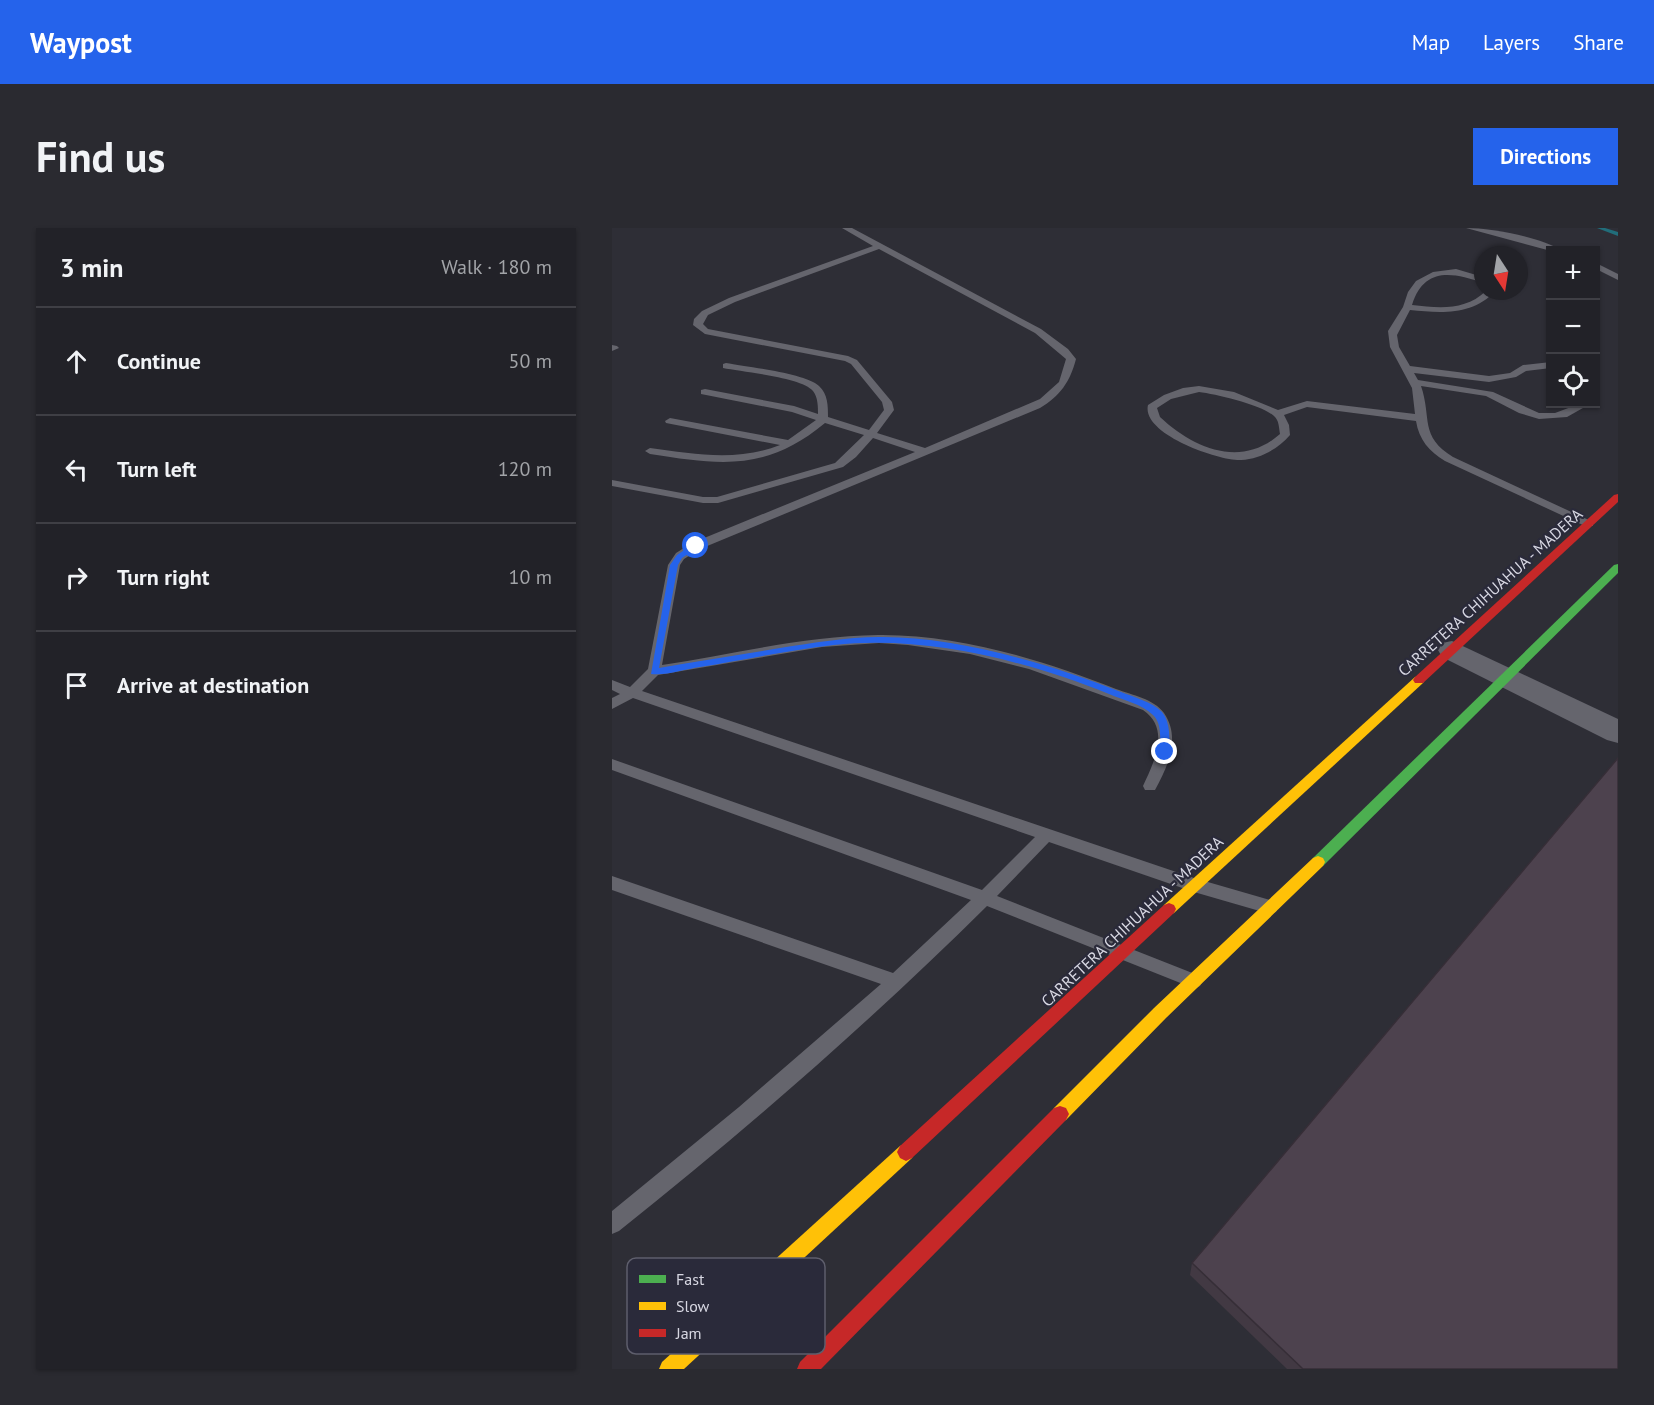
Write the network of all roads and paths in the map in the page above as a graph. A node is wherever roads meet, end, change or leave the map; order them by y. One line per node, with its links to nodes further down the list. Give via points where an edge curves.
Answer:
1 (846, 228): 3 (lane)
2 (1470, 228): 4 (lane)
3 (879, 246): 20 (lane, via 732,300 705,313 698,325 705,331 854,362 887,402 889,410); 23 (lane, via 1038,331 1071,359 1063,387 1053,396)
4 (1546, 247)
5 (1600, 268): 7 (lane)
6 (1474, 277): 9 (lane, via 1438,273 1425,278 1412,291)
7 (1618, 277)
8 (1482, 300): 9 (lane, via 1439,311)
9 (1407, 307): 12 (lane, via 1392,336)
10 (726, 366): 18 (lane, via 807,382 819,391 824,403)
11 (1546, 366): 12 (lane, via 1489,379)
12 (1409, 369): 13 (lane)
13 (1414, 382): 15 (lane, via 1487,394 1540,416 1554,417); 17 (lane, via 1419,396)
14 (705, 392): 18 (lane, via 794,409)
15 (1579, 408)
16 (1278, 414): 16 (lane, via 1285,435 1271,448 1248,457 1232,457 1172,432 1154,418 1152,406 1165,396 1197,388 1240,398); 17 (lane, via 1307,404)
17 (1419, 418): 26 (lane, via 1426,439 1437,451)
18 (823, 419): 20 (lane); 21 (lane)
19 (670, 422): 21 (lane)
20 (871, 434): 23 (lane); 24 (lane, via 839,465 718,500)
21 (790, 444): 22 (lane, via 734,460)
22 (650, 451)
23 (926, 452): 29 (lane, via 680,556 669,587)
24 (612, 483)
25 (1618, 497): 26 (highway, CARRETERA CHIHUAHUA - MADERA)
26 (1589, 524): 28 (highway, CARRETERA CHIHUAHUA - MADERA)
27 (1618, 567): 30 (highway)
28 (1452, 650): 30 (street); 39 (highway, CARRETERA CHIHUAHUA - MADERA)
29 (654, 671): 32 (lane); 36 (lane, via 807,645 880,639 989,654 1092,684 1147,706 1158,715 1166,736 1165,752)
30 (1508, 677): 34 (street); 41 (highway)
31 (612, 685): 32 (lane)
32 (632, 693): 33 (lane); 37 (lane)
33 (612, 704)
34 (1618, 732)
35 (612, 764): 40 (lane)
36 (1150, 786)
37 (1047, 834): 39 (lane); 40 (lane)
38 (612, 883): 44 (lane)
39 (1194, 885): 41 (lane); 42 (highway, CARRETERA CHIHUAHUA - MADERA)
40 (986, 900): 42 (lane); 44 (lane)
41 (1270, 908): 43 (highway)
42 (1124, 951): 43 (lane); 46 (highway, CARRETERA CHIHUAHUA - MADERA)
43 (1194, 981): 47 (highway)
44 (896, 982): 45 (lane, via 723,1135)
45 (612, 1224)
46 (790, 1258)
47 (825, 1351)
48 (685, 1354): 50 (highway, CARRETERA CHIHUAHUA - MADERA)
49 (822, 1354): 51 (highway)
50 (669, 1369)
51 (807, 1369)

